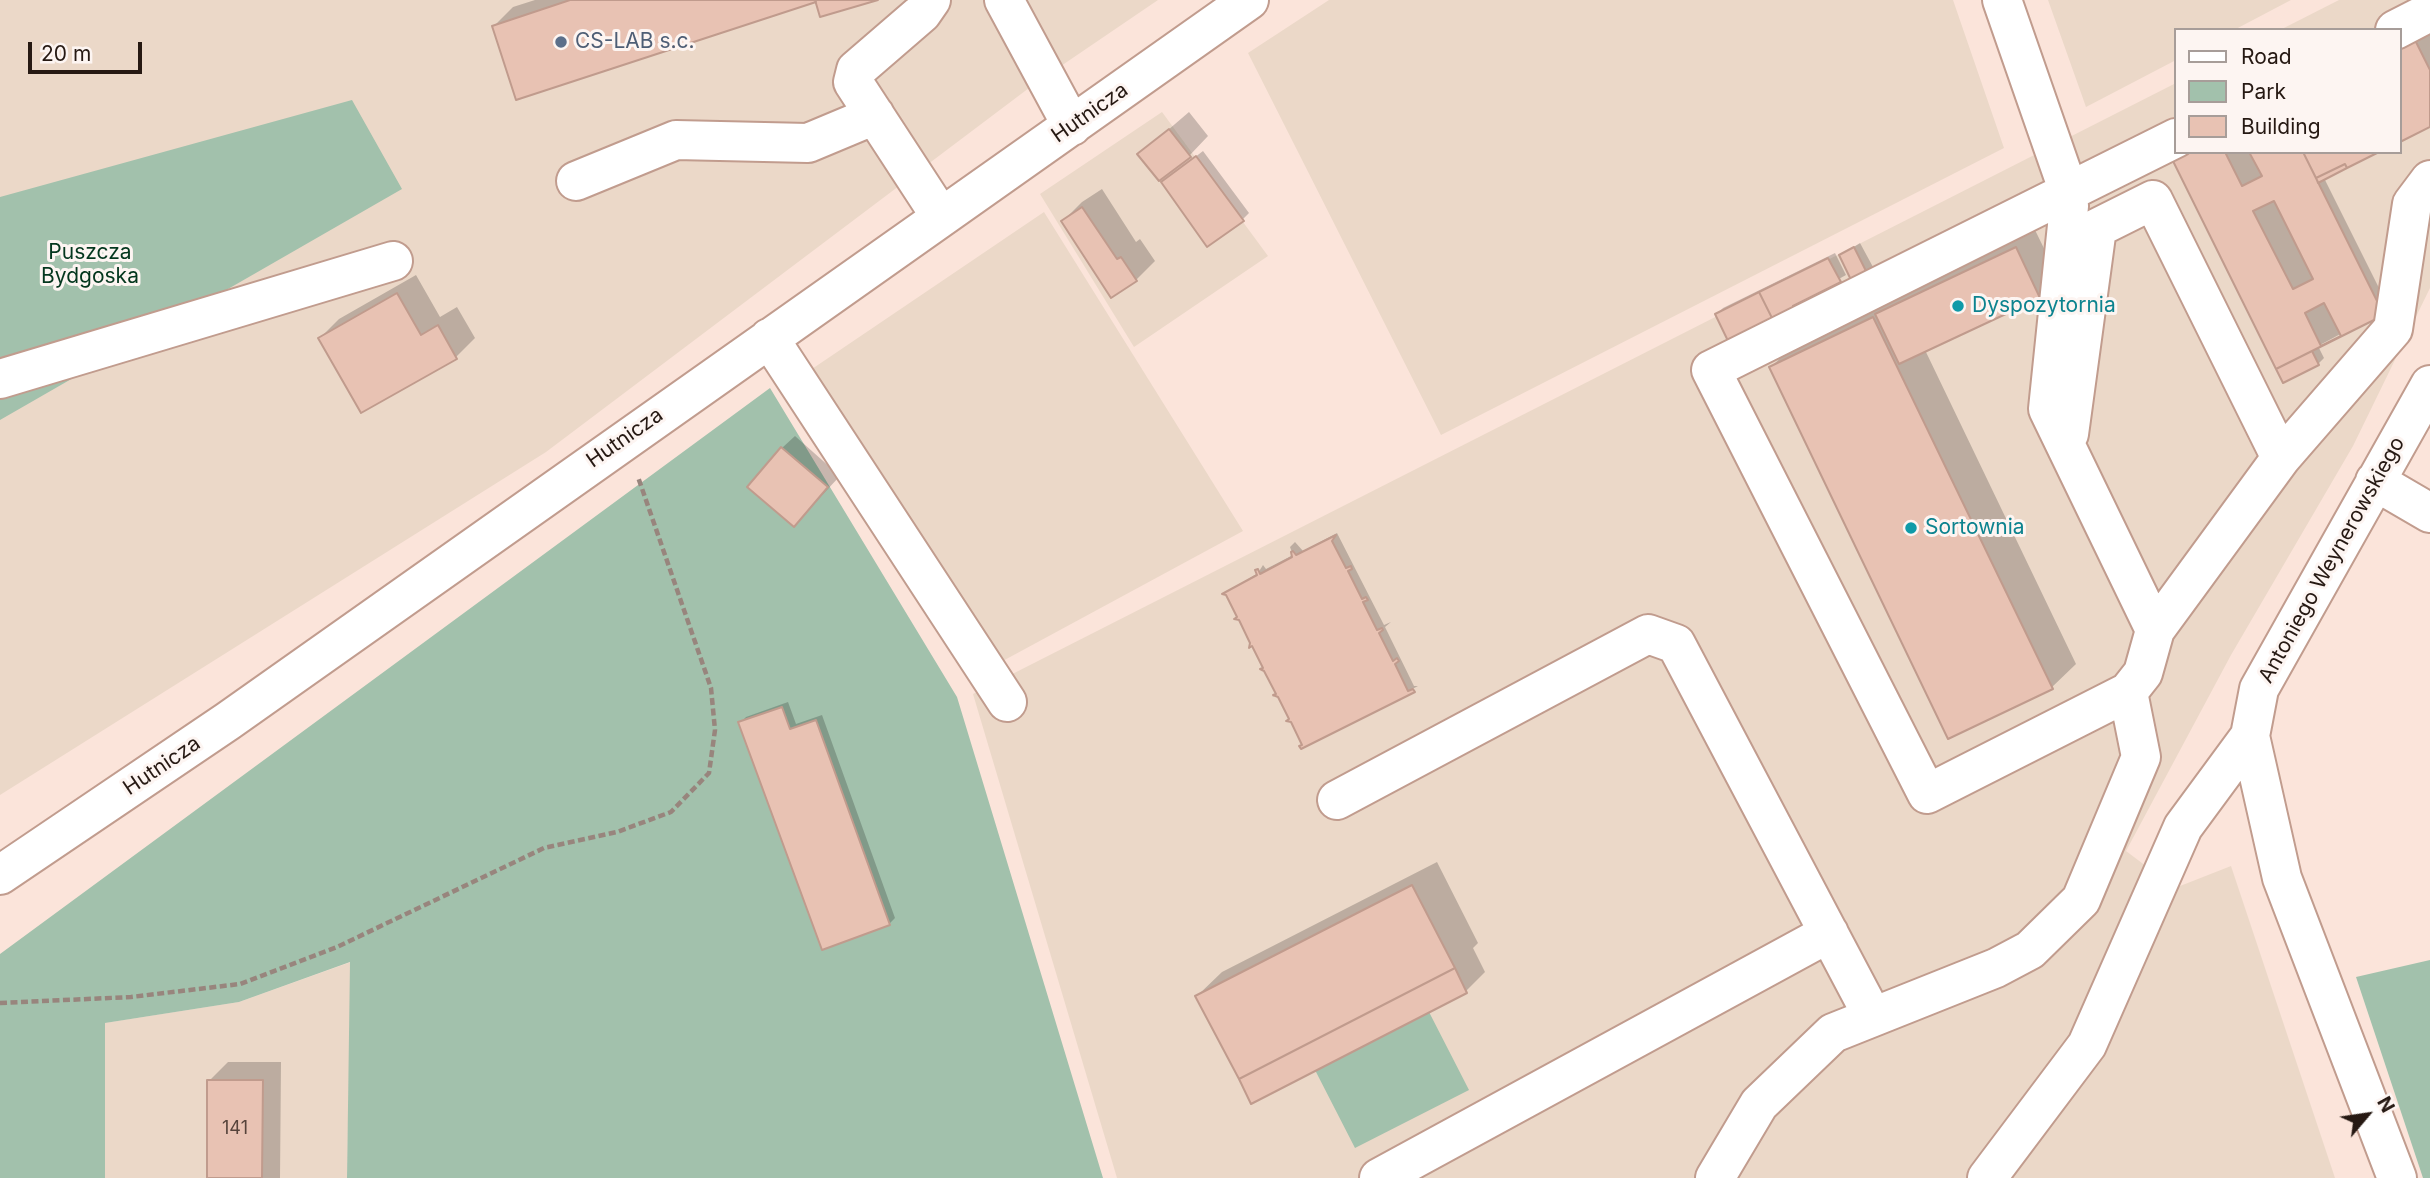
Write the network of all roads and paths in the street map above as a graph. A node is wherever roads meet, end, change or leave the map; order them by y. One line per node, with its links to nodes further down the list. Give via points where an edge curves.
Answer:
1 (931, 0): 7 (street, via 856,70 853,82)
2 (1004, 0): 8 (street)
3 (1249, 0): 8 (street, Hutnicza)
4 (2002, 0): 13 (street)
5 (2430, 12): 6 (street)
6 (2399, 28)
7 (875, 115): 12 (street, via 808,144 677,140); 15 (street)
8 (1072, 126): 15 (street, Hutnicza)
9 (2174, 139): 10 (street)
10 (2133, 160): 13 (street); 14 (street)
11 (2430, 180): 23 (street, via 2412,204 2393,328)
12 (576, 181)
13 (2069, 188): 16 (street, via 2082,198); 22 (street, via 2048,409); 27 (street, via 1711,370 1927,794)
14 (2153, 200): 16 (street); 23 (street)
15 (941, 217): 18 (street, Hutnicza)
16 (2096, 228): 22 (street)
17 (393, 261): 19 (street)
18 (769, 338): 21 (street, Hutnicza); 28 (street)
19 (0, 379)
20 (2430, 385): 24 (street, Antoniego Weynerowskiego)
21 (625, 438): 31 (street, Hutnicza, via 228,721); 33 (path, via 711,688 715,730 709,773 671,812 617,832 544,848 337,947 240,984 131,998)
22 (2067, 450): 26 (street)
23 (2281, 458): 26 (street)
24 (2375, 481): 25 (street); 29 (street, Antoniego Weynerowskiego, via 2259,689)
25 (2430, 513)
26 (2155, 630): 27 (street, via 2143,673)
27 (2128, 691): 34 (street, via 2141,757 2081,900 2030,950)
28 (1007, 702)
29 (2250, 736): 37 (street, via 2183,827 2087,1045); 38 (street, Antoniego Weynerowskiego, via 2282,878)
30 (1337, 800): 32 (street, via 1648,634 1676,644)
31 (0, 875)
32 (1829, 933): 34 (street); 35 (street)
33 (0, 1003)
34 (1873, 1017): 36 (street, via 1833,1033 1759,1104)
35 (1379, 1178)
36 (1715, 1178)
37 (1987, 1178)
38 (2397, 1178)

